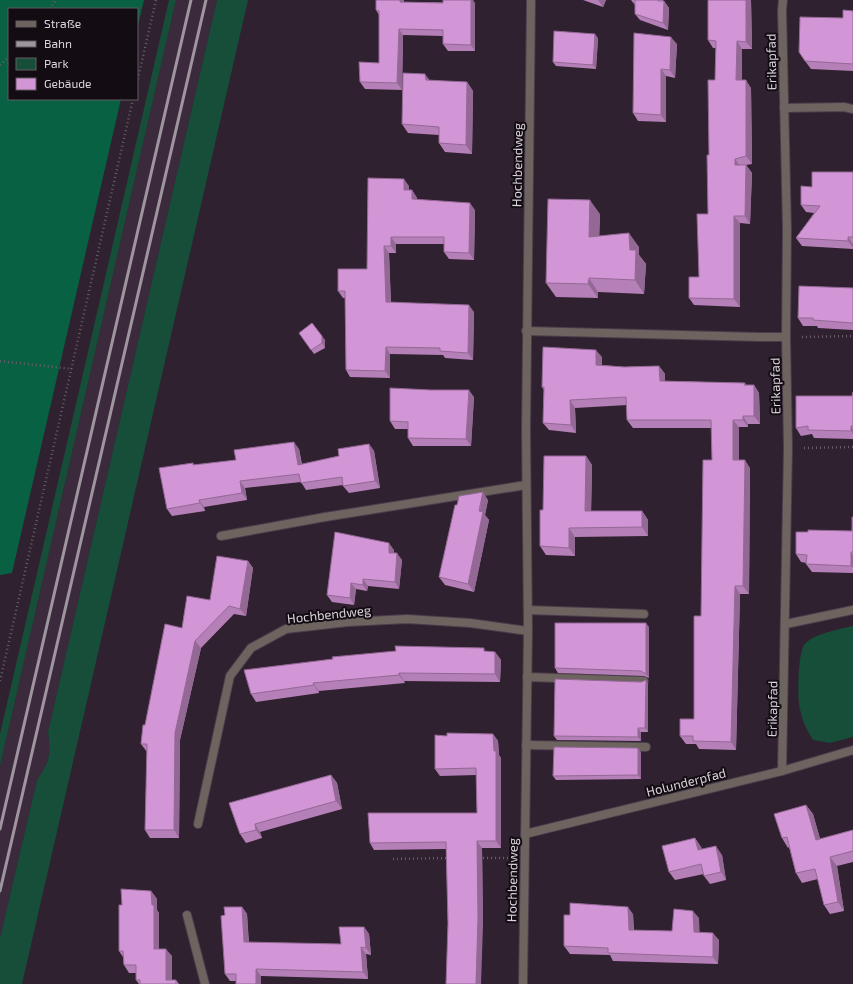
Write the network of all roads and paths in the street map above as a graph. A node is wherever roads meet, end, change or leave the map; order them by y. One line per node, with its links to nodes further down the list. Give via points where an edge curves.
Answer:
1 (156, 0): 6 (path)
2 (531, 0): 10 (street, Hochbendweg)
3 (783, 0): 8 (street, Erikapfad)
4 (8, 58): 5 (path)
5 (0, 65)
6 (138, 80)
7 (134, 100): 14 (path)
8 (784, 108): 9 (street); 12 (street, Erikapfad)
9 (853, 109)
10 (526, 331): 12 (street); 17 (street, Hochbendweg)
11 (853, 336): 12 (path)
12 (786, 337): 16 (street, Erikapfad)
13 (0, 361): 14 (path)
14 (72, 369): 25 (path)
15 (853, 447): 16 (path)
16 (788, 448): 22 (street, Erikapfad)
17 (526, 485): 18 (street); 19 (street, Hochbendweg)
18 (220, 536)
19 (528, 610): 21 (street); 23 (street, Hochbendweg)
20 (853, 610): 22 (street)
21 (644, 614)
22 (786, 624): 30 (street, Erikapfad)
23 (528, 631): 24 (street, Hochbendweg); 31 (street, Hochbendweg, via 470,623 407,619 348,622 286,629 251,648 230,676)
24 (527, 678): 26 (street); 27 (street, Hochbendweg)
25 (0, 681)
26 (644, 681)
27 (526, 745): 28 (street); 32 (street, Hochbendweg)
28 (646, 748)
29 (853, 750): 30 (street, Holunderpfad)
30 (782, 771): 32 (street, Holunderpfad)
31 (198, 824)
32 (525, 834): 36 (street, Hochbendweg)
33 (393, 858): 34 (path)
34 (455, 858)
35 (478, 858): 36 (path)
36 (525, 858): 39 (street, Hochbendweg)
37 (187, 915): 38 (street)
38 (205, 984)
39 (523, 984)

